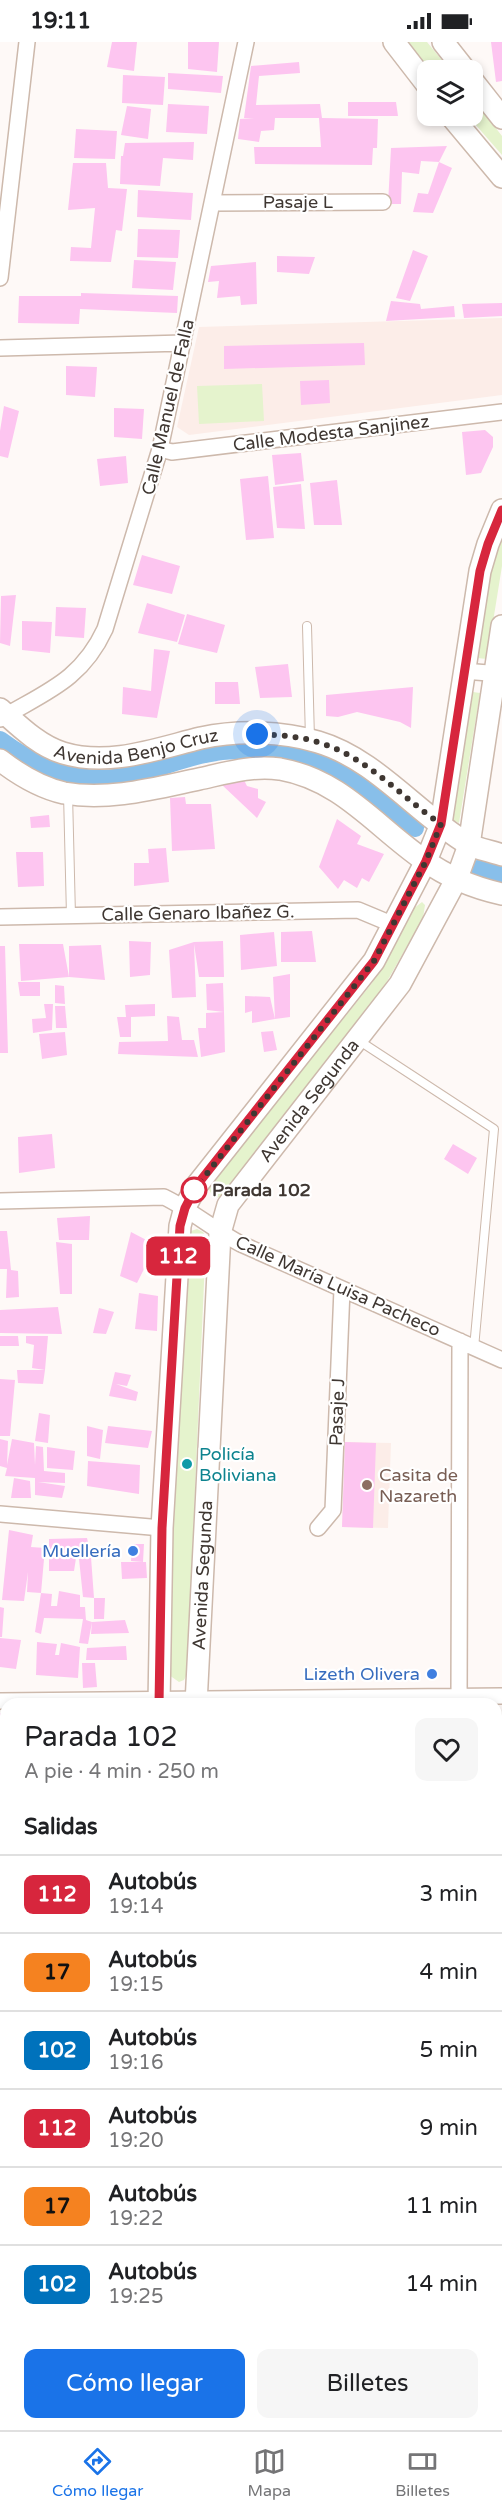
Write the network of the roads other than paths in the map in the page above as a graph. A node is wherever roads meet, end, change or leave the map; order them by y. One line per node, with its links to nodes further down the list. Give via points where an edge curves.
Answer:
1 (27, 42): 13 (street)
2 (246, 42): 12 (street, Calle Manuel de Falla)
3 (394, 42): 6 (main road)
4 (443, 42): 5 (main road)
5 (457, 60)
6 (417, 72)
7 (483, 94): 8 (main road)
8 (502, 118)
9 (459, 126): 10 (main road)
10 (502, 177)
11 (383, 202): 12 (street, Pasaje L)
12 (212, 203): 14 (street, Calle Manuel de Falla)
13 (0, 278)
14 (183, 343): 15 (street); 17 (street, Calle Manuel de Falla)
15 (0, 348)
16 (502, 412): 17 (street, Calle Modesta Sanjinez, via 172,452)
17 (160, 449): 23 (street, Calle Manuel de Falla, via 116,596 95,649 74,673 38,700)
18 (502, 510): 21 (main road, Avenida Segunda, via 480,571)
19 (502, 626): 22 (main road, Avenida Segunda)
20 (307, 627): 24 (lane)
21 (463, 671): 22 (street); 27 (main road, Avenida Segunda)
22 (499, 674): 28 (main road, Avenida Segunda)
23 (2, 714): 24 (main road, Avenida Benjo Cruz, via 62,753 87,757 149,753 236,733)
24 (310, 740): 27 (main road, Avenida Benjo Cruz, via 347,754)
25 (0, 760): 26 (main road, Avenida Benjo Cruz, via 34,782)
26 (68, 793): 30 (main road, Avenida Benjo Cruz, via 140,791 245,768 281,770 341,792); 33 (lane)
27 (441, 824): 28 (main road, Avenida Benjo Cruz); 30 (main road, Avenida Segunda)
28 (469, 844): 29 (main road, Avenida Benjo Cruz); 31 (main road, Avenida Segunda)
29 (502, 855)
30 (426, 861): 31 (main road, Avenida Benjo Cruz); 35 (main road, Avenida Segunda)
31 (457, 878): 32 (main road, Avenida Benjo Cruz); 36 (main road, Avenida Segunda, via 400,984)
32 (502, 894)
33 (71, 916): 34 (street, Calle Genaro Ibañez G.); 35 (street, Calle Genaro Ibañez G., via 358,910)
34 (0, 917)
35 (394, 925): 38 (main road, Avenida Segunda, via 368,969 197,1185)
36 (358, 1040): 39 (main road, Avenida Segunda, via 228,1204); 41 (lane, via 494,1129)
37 (0, 1201): 38 (street, Calle María Luisa Pacheco, via 164,1197)
38 (185, 1208): 39 (street, Calle María Luisa Pacheco); 44 (main road, Avenida Segunda, via 180,1226)
39 (220, 1233): 40 (street, Calle María Luisa Pacheco); 48 (main road, Avenida Segunda)
40 (342, 1289): 41 (street, Calle María Luisa Pacheco); 45 (street, Pasaje J, via 333,1510)
41 (467, 1345): 42 (street, Calle María Luisa Pacheco); 49 (street)
42 (502, 1360)
43 (0, 1514): 44 (street)
44 (162, 1528): 47 (main road, Avenida Segunda)
45 (318, 1528)
46 (502, 1696): 50 (street)
47 (159, 1698)
48 (196, 1698)
49 (459, 1698)
50 (480, 1698)

